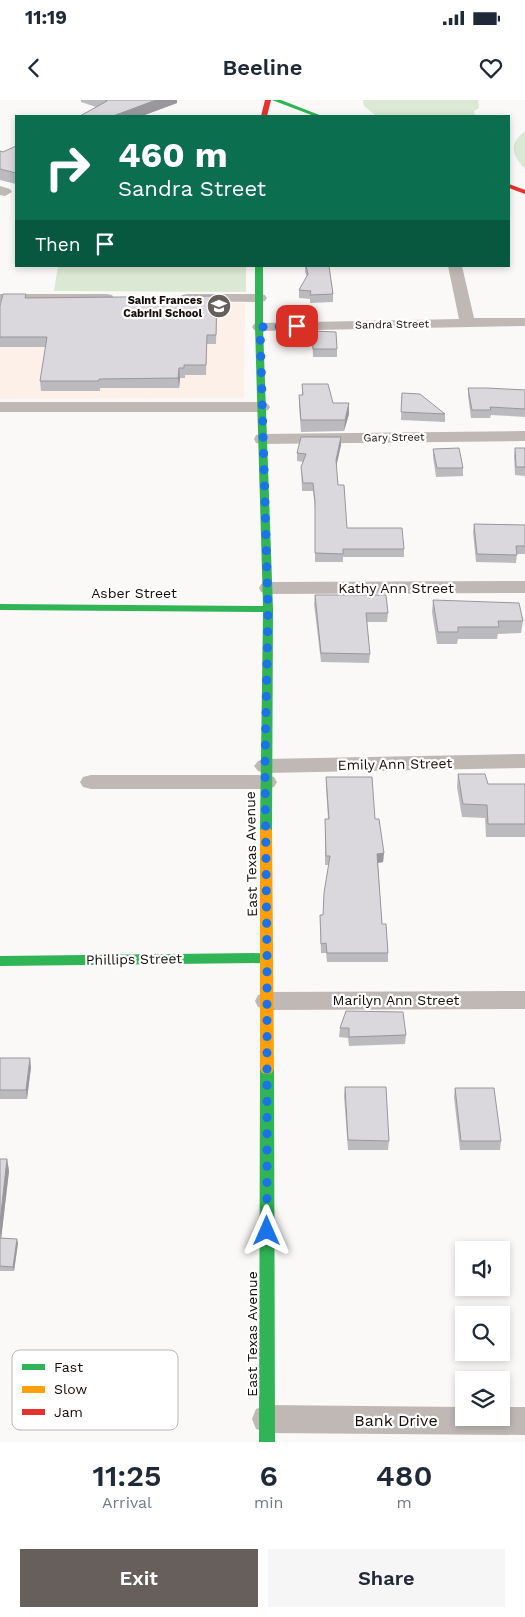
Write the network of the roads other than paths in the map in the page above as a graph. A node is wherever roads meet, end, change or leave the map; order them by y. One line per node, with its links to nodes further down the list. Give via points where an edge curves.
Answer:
1 (268, 100): 3 (street)
2 (275, 100): 4 (street)
3 (264, 115)
4 (316, 115)
5 (260, 267): 10 (street, East Texas Avenue)
6 (455, 267): 11 (street)
7 (0, 298): 8 (street)
8 (120, 298)
9 (170, 298): 10 (street)
10 (260, 298): 13 (street, East Texas Avenue)
11 (467, 322): 12 (street, Sandra Street); 13 (street, Sandra Street)
12 (525, 322)
13 (260, 327): 15 (street, East Texas Avenue)
14 (0, 407): 15 (street)
15 (262, 407): 17 (street, East Texas Avenue)
16 (525, 436): 17 (street, Gary Street)
17 (262, 439): 19 (street, East Texas Avenue)
18 (525, 587): 19 (street, Kathy Ann Street)
19 (268, 588): 21 (street, East Texas Avenue)
20 (0, 607): 21 (street, Asber Street)
21 (268, 609): 23 (street, East Texas Avenue)
22 (525, 761): 23 (street, Emily Ann Street)
23 (265, 774): 24 (street); 25 (street, East Texas Avenue)
24 (91, 782)
25 (267, 958): 26 (street, Phillips Street); 28 (street, East Texas Avenue)
26 (0, 961)
27 (525, 1000): 28 (street, Marilyn Ann Street)
28 (267, 1001): 30 (street, East Texas Avenue)
29 (525, 1421): 30 (street, Bank Drive)
30 (267, 1431)

